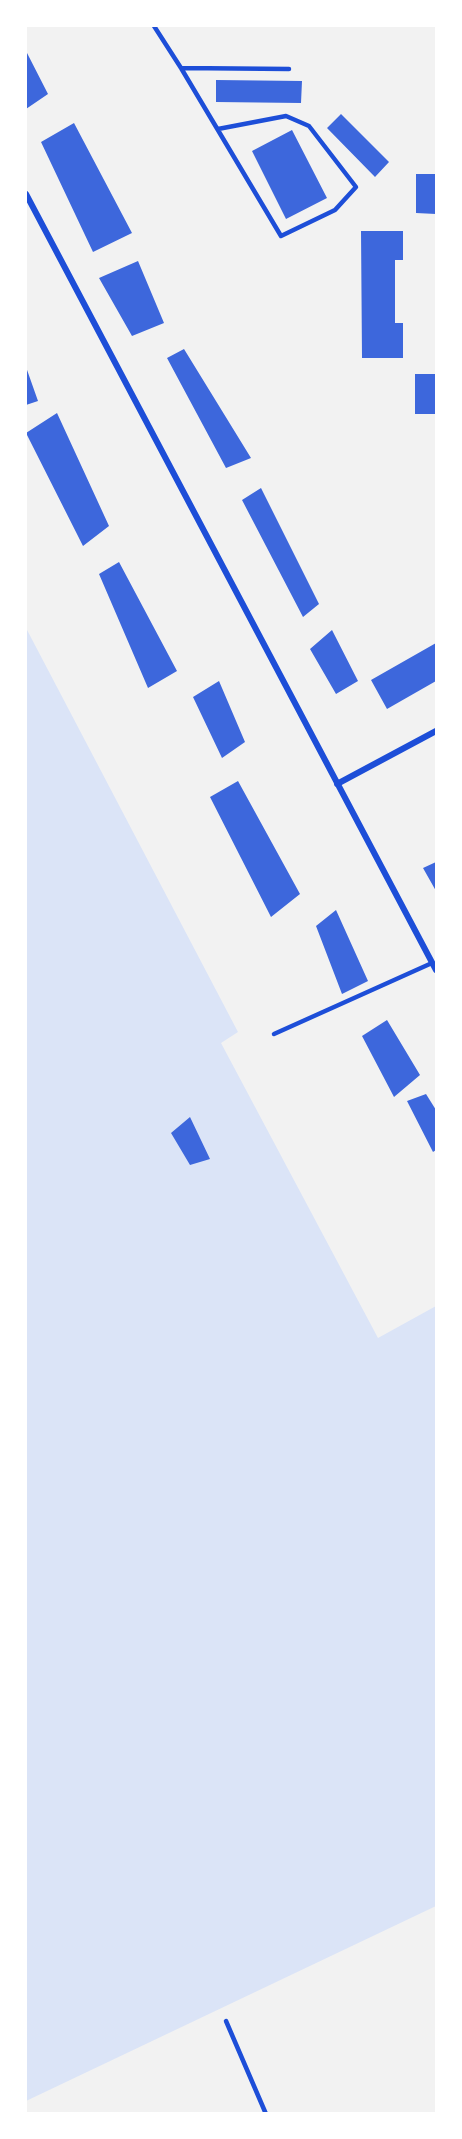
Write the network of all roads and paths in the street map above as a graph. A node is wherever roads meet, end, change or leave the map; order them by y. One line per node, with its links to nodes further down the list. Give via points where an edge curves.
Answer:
1 (154, 26): 2 (lane)
2 (181, 68): 3 (lane); 4 (lane)
3 (289, 69)
4 (218, 129): 4 (lane, via 286,116 309,126 356,187 335,210 281,236)
5 (26, 194): 7 (street)
6 (436, 731): 7 (street)
7 (337, 784): 8 (street)
8 (432, 963): 9 (street); 10 (lane)
9 (436, 970)
10 (274, 1034)
11 (225, 2021): 12 (lane)
12 (266, 2114)

